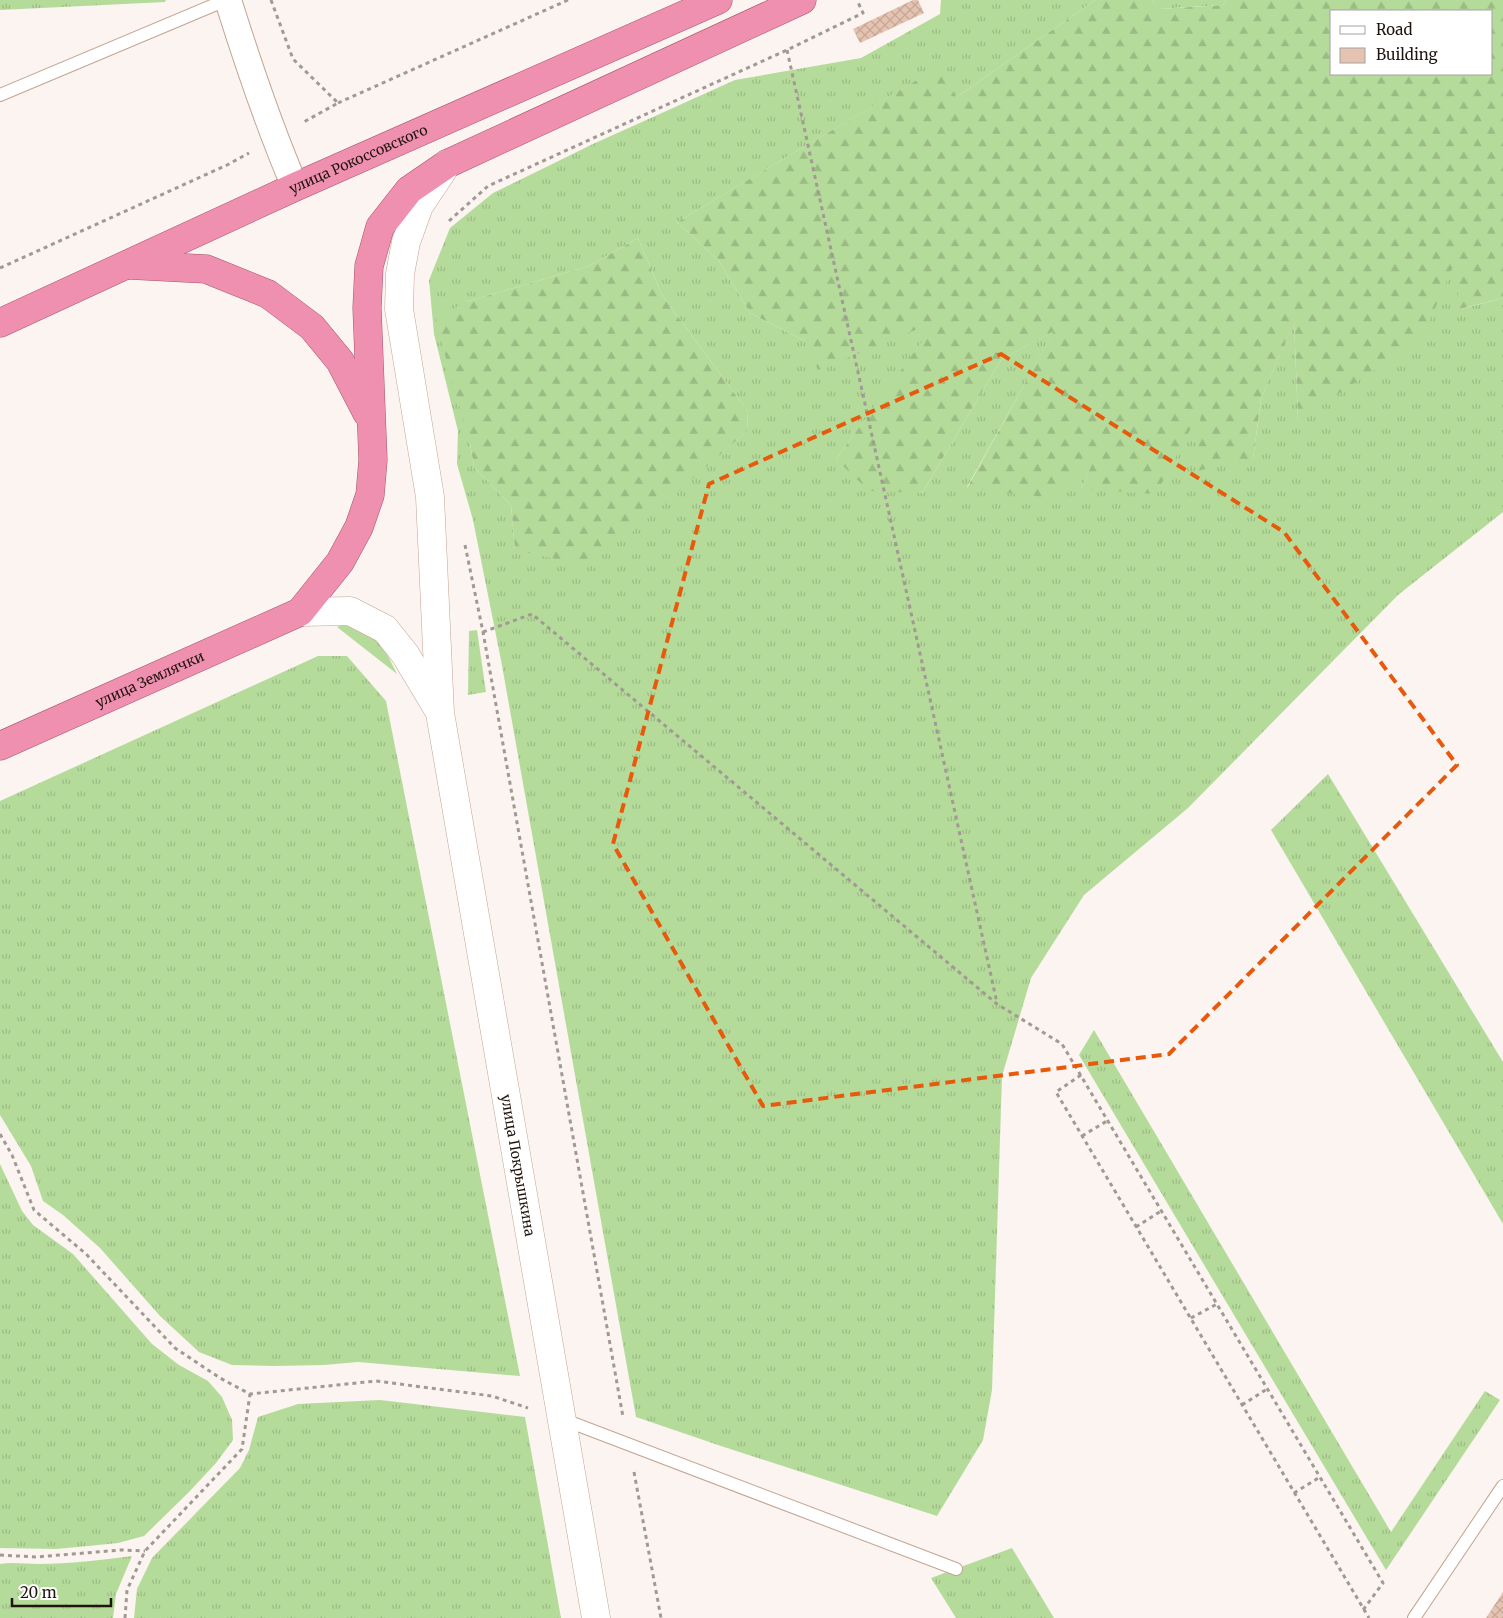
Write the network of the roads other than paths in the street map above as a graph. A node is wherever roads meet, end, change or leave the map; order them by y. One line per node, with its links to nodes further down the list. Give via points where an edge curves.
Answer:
1 (227, 0): 4 (lane); 6 (street, via 274,138)
2 (718, 0): 6 (highway, улица Рокоссовского)
3 (802, 0): 5 (highway)
4 (0, 95)
5 (447, 164): 9 (highway, via 409,190 380,227 369,266 367,308); 11 (main road, via 419,206 406,242 400,274 399,309 430,497)
6 (295, 187): 7 (highway, улица Рокоссовского)
7 (125, 265): 8 (highway, улица Рокоссовского); 9 (highway, via 206,269 268,294 312,327 340,361)
8 (0, 323)
9 (371, 421): 10 (highway, via 373,460 370,495 359,527 340,562)
10 (300, 612): 11 (main road, via 350,611 385,629 405,654); 12 (highway, улица Землячки)
11 (440, 713): 13 (main road, улица Покрышкина)
12 (0, 746)
13 (562, 1419): 15 (lane); 16 (main road, улица Покрышкина)
14 (1503, 1486): 17 (lane)
15 (956, 1569)
16 (596, 1618)
17 (1414, 1618)

